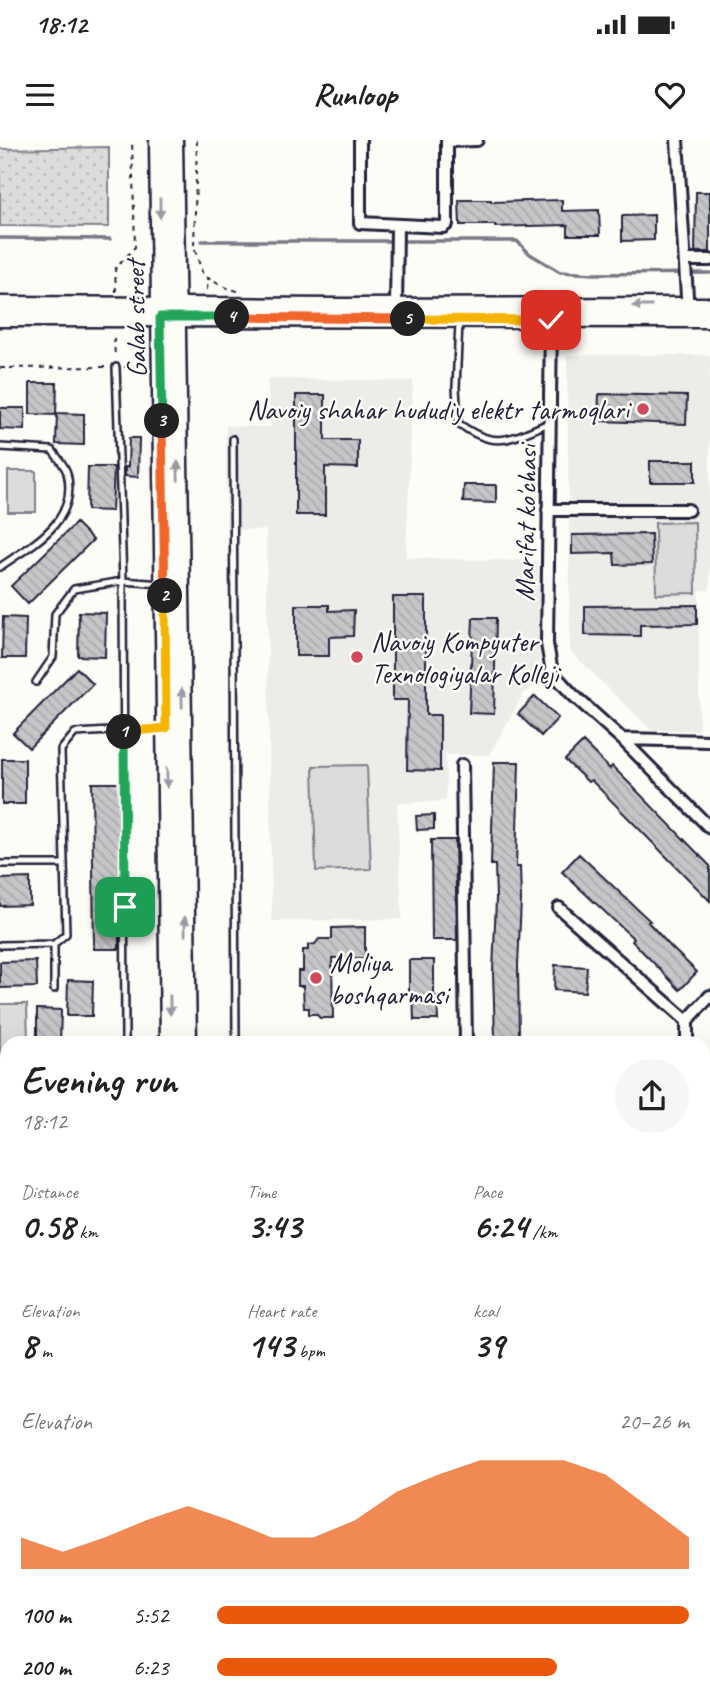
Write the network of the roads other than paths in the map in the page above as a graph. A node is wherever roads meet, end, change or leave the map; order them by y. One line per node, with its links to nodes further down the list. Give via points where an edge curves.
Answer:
1 (159, 140): 11 (main road, Galab street, one-way to 11)
2 (173, 140): 11 (main road)
3 (360, 140): 6 (street, via 360,223)
4 (477, 140): 6 (street, via 447,141 447,224)
5 (677, 140): 7 (street)
6 (397, 226): 13 (street)
7 (686, 260): 8 (street); 12 (street)
8 (710, 260)
9 (0, 305): 11 (main road)
10 (710, 306): 12 (main road)
11 (167, 311): 13 (main road); 14 (main road); 26 (main road, Galab street); 44 (main road, one-way to 11, via 177,369)
12 (688, 312): 13 (main road, one-way to 13); 16 (main road); 17 (main road)
13 (396, 313): 15 (main road)
14 (0, 318)
15 (460, 319): 17 (main road); 19 (lane, via 458,423 476,435 503,442)
16 (710, 319)
17 (551, 320): 19 (street, Marifat ko'chasi)
18 (116, 367): 25 (lane)
19 (549, 423): 22 (street, Marifat ko'chasi)
20 (233, 439): 45 (lane)
21 (0, 447): 24 (lane, via 52,450 67,470 69,501 50,532)
22 (548, 510): 23 (street); 30 (street, Marifat ko'chasi, via 547,644 552,672)
23 (688, 510)
24 (0, 567)
25 (123, 581): 26 (lane); 27 (lane, via 74,589 55,614 53,657); 29 (lane)
26 (165, 584): 28 (main road, Galab street)
27 (36, 682)
28 (166, 728): 29 (lane); 43 (main road, Galab street, one-way to 43)
29 (124, 730): 35 (lane, via 75,733 61,750); 42 (lane)
30 (622, 738): 31 (street); 33 (street, Marifat ko'chasi)
31 (710, 741)
32 (462, 765): 46 (street)
33 (710, 828)
34 (0, 864): 35 (lane)
35 (64, 864): 37 (lane, via 66,934)
36 (559, 908): 41 (street)
37 (54, 944): 38 (lane); 39 (lane)
38 (0, 945)
39 (54, 989)
40 (710, 996): 41 (street)
41 (687, 1021): 47 (street)
42 (125, 1036)
43 (170, 1036)
44 (187, 1036)
45 (236, 1036)
46 (466, 1036)
47 (687, 1036)

